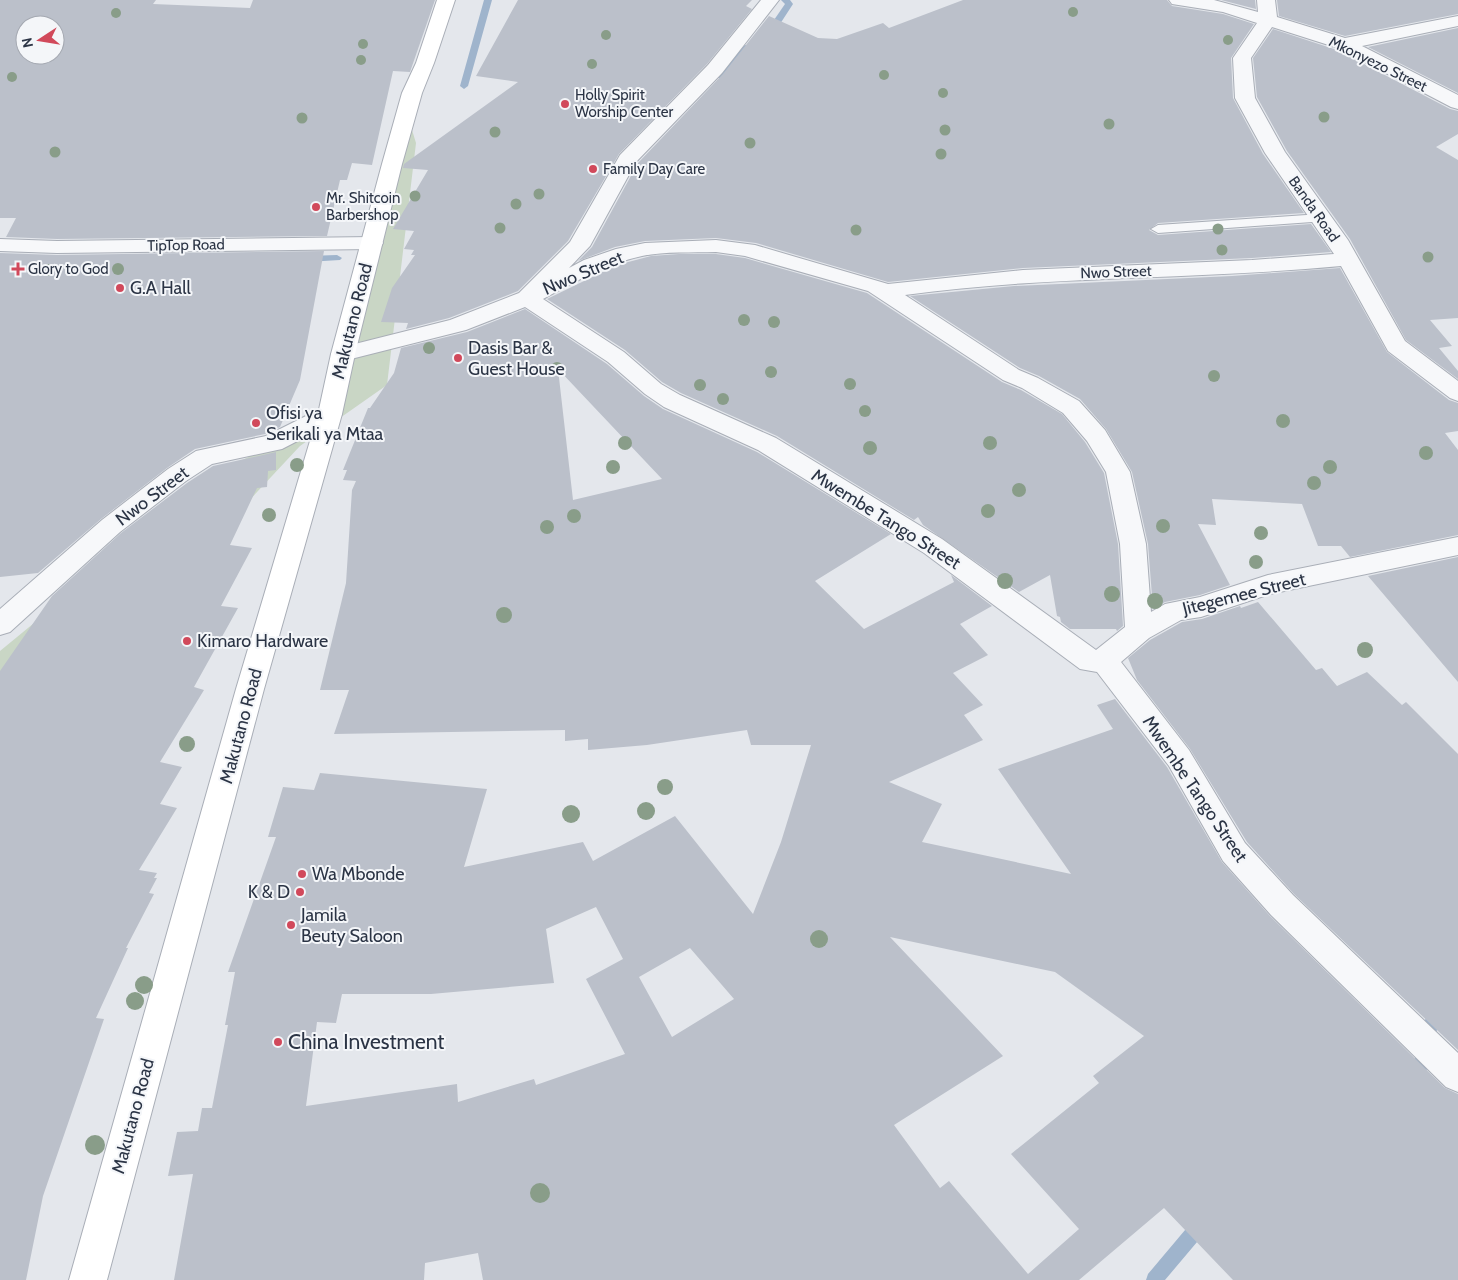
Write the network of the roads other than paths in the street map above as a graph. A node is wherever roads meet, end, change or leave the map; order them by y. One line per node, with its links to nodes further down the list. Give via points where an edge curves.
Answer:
1 (446, 0): 10 (street, Makutano Road, via 412,93)
2 (770, 0): 14 (street, via 715,69 626,159 579,246)
3 (1178, 0): 4 (street, Mkonyezo Street)
4 (1267, 10): 6 (street, Mkonyezo Street); 8 (street, Banda Road, via 1242,58 1245,98 1274,153)
5 (1458, 21): 6 (street)
6 (1344, 44): 7 (street, Mkonyezo Street)
7 (1458, 103)
8 (1321, 218): 9 (lane); 12 (street, Banda Road)
9 (1158, 230)
10 (372, 244): 11 (street, TipTop Road); 15 (street, Makutano Road)
11 (0, 245)
12 (1347, 259): 13 (street, Nwo Street, via 1252,267 1034,275); 16 (street, Banda Road, via 1396,346)
13 (885, 291): 14 (street, Nwo Street, via 860,280 747,250 716,246 645,249 624,254 592,265); 20 (street, Nwo Street, via 1011,375 1071,407 1096,436 1118,472 1133,544)
14 (527, 298): 15 (street, Nwo Street, via 458,325); 21 (street, Mwembe Tango Street, via 616,357 672,401 767,444 933,546 1090,661)
15 (343, 354): 17 (street, Makutano Road)
16 (1458, 393)
17 (330, 414): 19 (street, Nwo Street, via 273,443 205,457 111,526); 23 (street, Makutano Road, via 250,689)
18 (1458, 546): 20 (street, Jitegemee Street, via 1268,584 1201,607 1175,611)
19 (0, 625)
20 (1139, 630): 21 (street, Jitegemee Street)
21 (1104, 660): 22 (street, Mwembe Tango Street, via 1179,758 1234,852 1282,905)
22 (1458, 1076)
23 (88, 1280)

